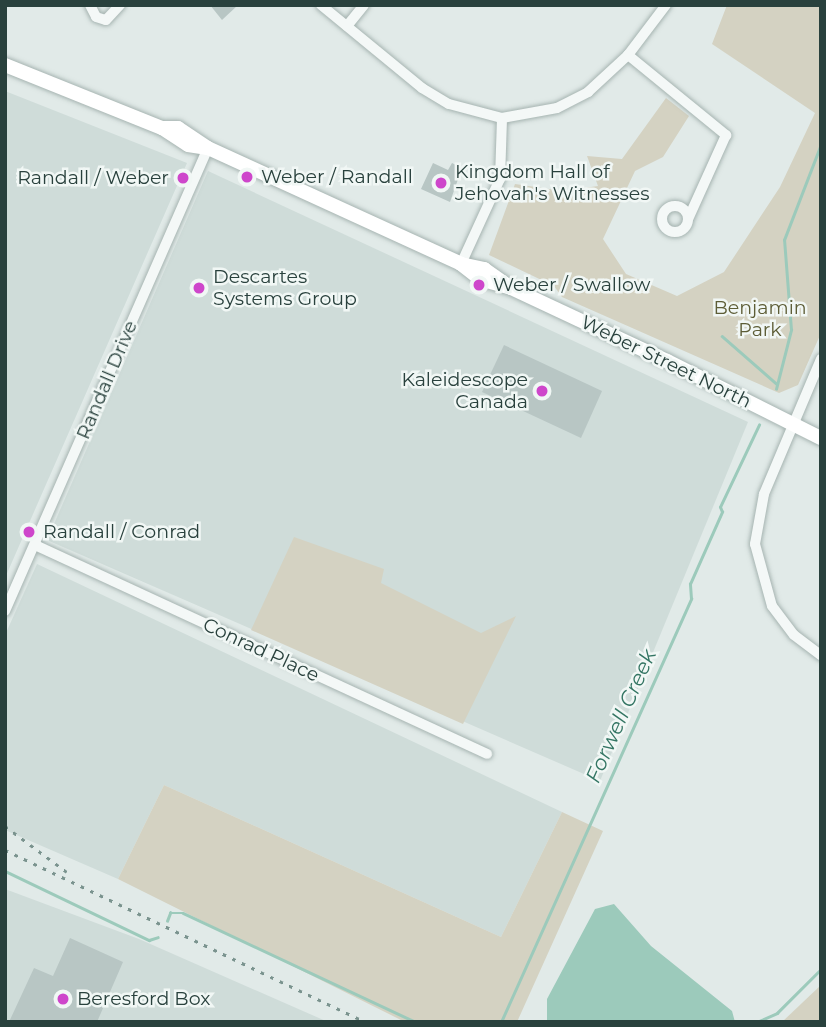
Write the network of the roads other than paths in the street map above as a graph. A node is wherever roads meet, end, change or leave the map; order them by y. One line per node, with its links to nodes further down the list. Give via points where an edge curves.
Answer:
1 (90, 5): 2 (street, via 96,17 106,20)
2 (120, 5)
3 (321, 5): 6 (street)
4 (364, 5): 6 (street)
5 (666, 5): 7 (street)
6 (347, 26): 9 (street, via 422,88 449,104)
7 (628, 55): 9 (street, via 570,103); 11 (street, via 726,135)
8 (5, 65): 10 (main road, Weber Street North, via 162,128 192,135)
9 (502, 118): 12 (street, via 498,187)
10 (208, 148): 12 (main road, Weber Street North); 16 (street, Randall Drive)
11 (688, 219)
12 (461, 264): 14 (main road, Weber Street North, via 480,279 511,288)
13 (821, 359): 14 (street)
14 (793, 423): 15 (main road, Weber Street North); 18 (street, via 760,505 756,556 779,617)
15 (821, 438)
16 (35, 545): 17 (street, Randall Drive); 19 (street, Conrad Place)
17 (5, 611)
18 (821, 655)
19 (487, 754)

